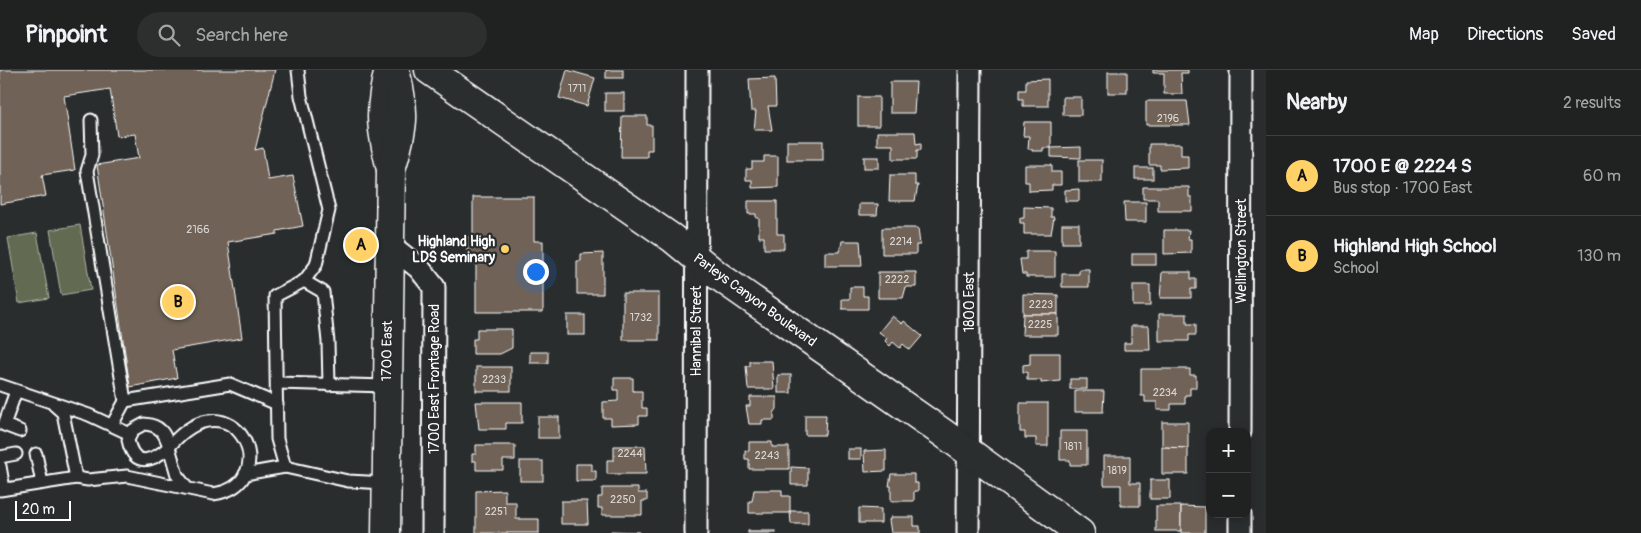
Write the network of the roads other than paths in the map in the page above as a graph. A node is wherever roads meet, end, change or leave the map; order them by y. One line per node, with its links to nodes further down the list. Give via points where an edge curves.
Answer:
1 (298, 70): 12 (lane, via 301,96 330,210 316,266)
2 (389, 70): 9 (street, 1700 East, via 381,99 381,131)
3 (395, 70): 9 (street, 1700 East, via 402,100 402,131)
4 (429, 70): 11 (street, Parleys Canyon Boulevard)
5 (697, 70): 11 (street, Hannibal Street)
6 (970, 70): 27 (street, 1800 East)
7 (1241, 70): 23 (street, Wellington Street)
8 (91, 120): 18 (lane, via 92,155 87,171)
9 (391, 169): 10 (street, 1700 East)
10 (390, 245): 16 (street, 1700 East); 41 (street, 1700 East Frontage Road, via 418,268 434,287)
11 (697, 258): 27 (street, Parleys Canyon Boulevard); 42 (street, Hannibal Street)
12 (304, 281): 13 (lane, via 275,296); 15 (lane, via 323,292)
13 (276, 384): 15 (lane); 20 (lane)
14 (0, 385): 17 (lane)
15 (329, 385): 16 (lane)
16 (387, 386): 36 (street, 1700 East)
17 (16, 391): 19 (lane); 21 (lane)
18 (125, 402): 20 (lane, via 230,384); 22 (lane)
19 (51, 403): 22 (lane); 34 (lane, via 63,413)
20 (277, 404): 32 (lane, via 277,439)
21 (2, 424): 24 (lane)
22 (112, 425): 25 (lane)
23 (1240, 428)
24 (20, 431)
25 (130, 434): 26 (lane, via 137,426 151,424 160,429); 26 (lane, via 130,450 138,458 154,459)
26 (169, 447): 33 (lane, via 190,426 199,422 227,422 241,432 249,448); 37 (lane, via 177,475)
27 (969, 453): 43 (street, 1800 East); 44 (street, Parleys Canyon Boulevard)
28 (16, 454): 30 (lane)
29 (36, 454): 35 (lane)
30 (0, 457)
31 (0, 466): 38 (lane)
32 (285, 467): 33 (lane); 36 (lane, via 348,481)
33 (245, 474): 37 (lane, via 238,484 224,492 212,494)
34 (76, 478): 35 (lane); 37 (lane, via 126,476)
35 (42, 483): 38 (lane)
36 (386, 484): 40 (street, 1700 East)
37 (187, 488)
38 (2, 490)
39 (1240, 518): 45 (street)
40 (386, 533)
41 (433, 533)
42 (696, 533)
43 (968, 533)
44 (1080, 533)
45 (1240, 533)

